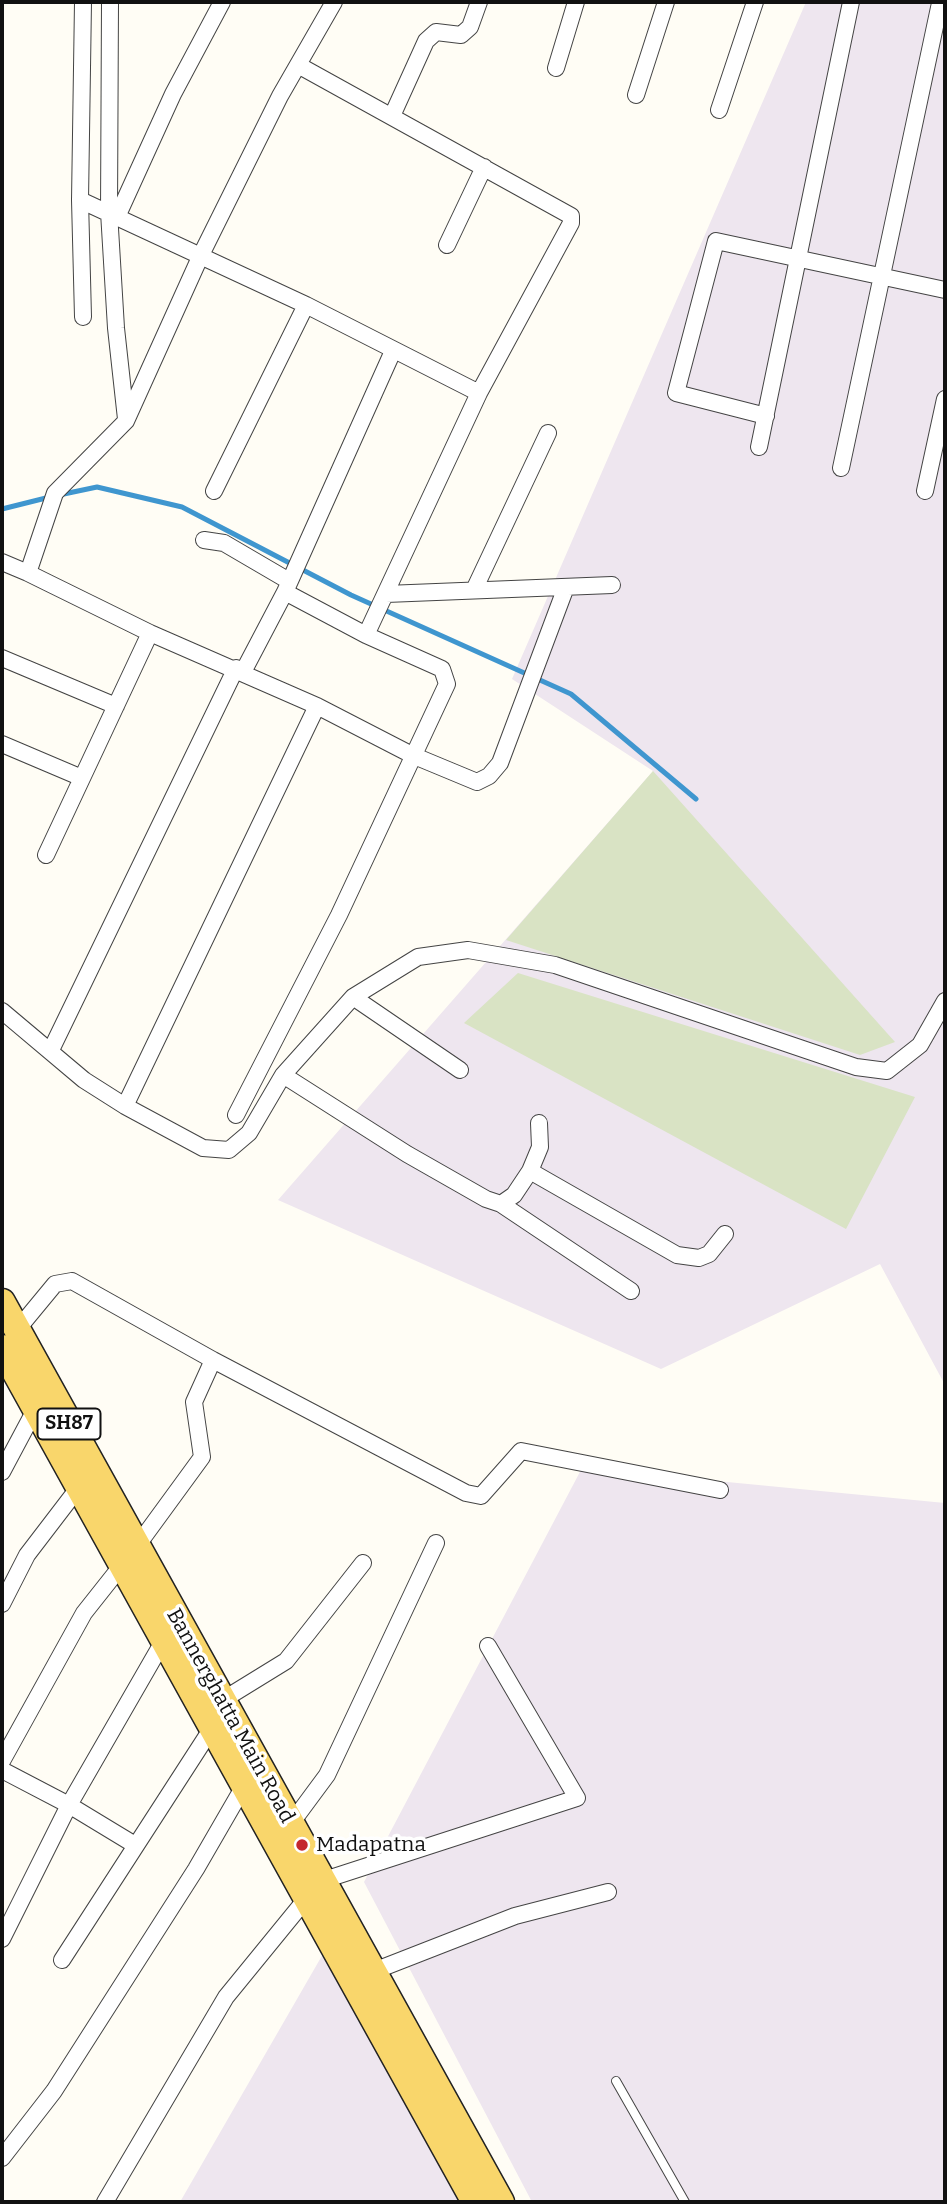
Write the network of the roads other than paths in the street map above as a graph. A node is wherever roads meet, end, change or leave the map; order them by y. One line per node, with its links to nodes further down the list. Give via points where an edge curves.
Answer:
1 (83, 2): 17 (street)
2 (110, 2): 18 (street)
3 (222, 2): 18 (street)
4 (334, 2): 11 (street)
5 (478, 2): 15 (street, via 470,27 461,35 436,32 426,41)
6 (576, 2): 12 (street)
7 (666, 2): 13 (street)
8 (754, 2): 14 (street)
9 (851, 2): 21 (street)
10 (940, 3): 22 (street)
11 (298, 65): 15 (street); 20 (street)
12 (556, 68)
13 (636, 95)
14 (719, 110)
15 (392, 116): 16 (street)
16 (484, 167): 19 (street); 27 (street, via 566,211 570,223)
17 (80, 200): 18 (street); 25 (street)
18 (113, 215): 20 (street); 30 (street, via 116,328)
19 (447, 245)
20 (201, 256): 24 (street); 30 (street)
21 (798, 258): 22 (street); 29 (street); 29 (street, via 716,241 676,393)
22 (882, 276): 23 (street); 33 (street)
23 (945, 290)
24 (306, 305): 26 (street); 34 (street)
25 (83, 317)
26 (393, 351): 27 (street); 40 (street)
27 (479, 393): 43 (street)
28 (945, 399): 35 (street)
29 (766, 416): 32 (street)
30 (126, 421): 38 (street, via 55,493)
31 (548, 433): 42 (street)
32 (759, 447)
33 (841, 468)
34 (214, 491)
35 (925, 491)
36 (204, 540): 40 (street, via 223,543)
37 (2, 562): 38 (street)
38 (28, 573): 44 (street)
39 (612, 585): 41 (street)
40 (287, 586): 45 (street); 47 (street)
41 (566, 587): 42 (street); 51 (street, via 499,763 489,776 477,782)
42 (474, 590): 43 (street)
43 (386, 594): 45 (street)
44 (150, 633): 47 (street); 48 (street)
45 (366, 635): 51 (street, via 442,669 447,684)
46 (2, 658): 48 (street)
47 (240, 670): 49 (street); 57 (street)
48 (116, 706): 52 (street)
49 (317, 706): 51 (street); 60 (street)
50 (2, 744): 52 (street)
51 (412, 755): 61 (street, via 339,915)
52 (82, 778): 53 (street)
53 (46, 855)
54 (353, 997): 55 (street, via 418,957 468,950 555,965 856,1067 887,1071 920,1045); 58 (street); 59 (street)
55 (945, 1001)
56 (2, 1011): 57 (street)
57 (51, 1050): 60 (street, via 84,1080)
58 (460, 1070)
59 (283, 1075): 60 (street, via 249,1133 229,1150 203,1148); 64 (street, via 407,1154)
60 (125, 1106)
61 (236, 1115)
62 (539, 1123): 63 (street, via 540,1147)
63 (530, 1171): 64 (street, via 514,1195); 65 (street, via 687,1258 709,1254)
64 (501, 1204): 66 (street)
65 (724, 1234)
66 (631, 1291)
67 (2, 1302): 68 (main road, Bannerghatta Main Road / SH87)
68 (9, 1339): 69 (street, via 55,1284 72,1281); 70 (main road); 75 (main road, Bannerghatta Main Road / SH87)
69 (213, 1360): 73 (street, via 466,1493 481,1496 520,1451); 75 (street, via 194,1402 202,1457)
70 (35, 1410): 71 (street); 72 (main road)
71 (2, 1472)
72 (79, 1487): 75 (main road); 77 (street, via 27,1555)
73 (720, 1490)
74 (436, 1543): 86 (street, via 327,1775)
75 (129, 1555): 78 (main road); 80 (main road, Bannerghatta Main Road / SH87); 82 (street, via 85,1613)
76 (363, 1563): 80 (street, via 286,1661)
77 (2, 1604)
78 (164, 1640): 81 (main road); 85 (street)
79 (488, 1646): 88 (street, via 577,1798)
80 (221, 1701): 86 (main road, Bannerghatta Main Road / SH87)
81 (212, 1728): 84 (main road); 87 (street)
82 (2, 1761)
83 (2, 1770): 85 (street)
84 (244, 1786): 88 (main road); 94 (street, via 196,1870 54,2091)
85 (69, 1805): 87 (street); 90 (street)
86 (290, 1825): 88 (main road, Bannerghatta Main Road / SH87)
87 (135, 1845): 91 (street)
88 (314, 1890): 92 (main road, Bannerghatta Main Road / SH87); 95 (street, via 226,1997); 96 (main road)
89 (608, 1892): 92 (street, via 515,1916)
90 (2, 1940)
91 (62, 1960)
92 (374, 1971): 97 (main road, Bannerghatta Main Road / SH87)
93 (616, 2081): 98 (lane)
94 (2, 2158)
95 (105, 2202)
96 (475, 2202)
97 (502, 2202)
98 (685, 2202)

